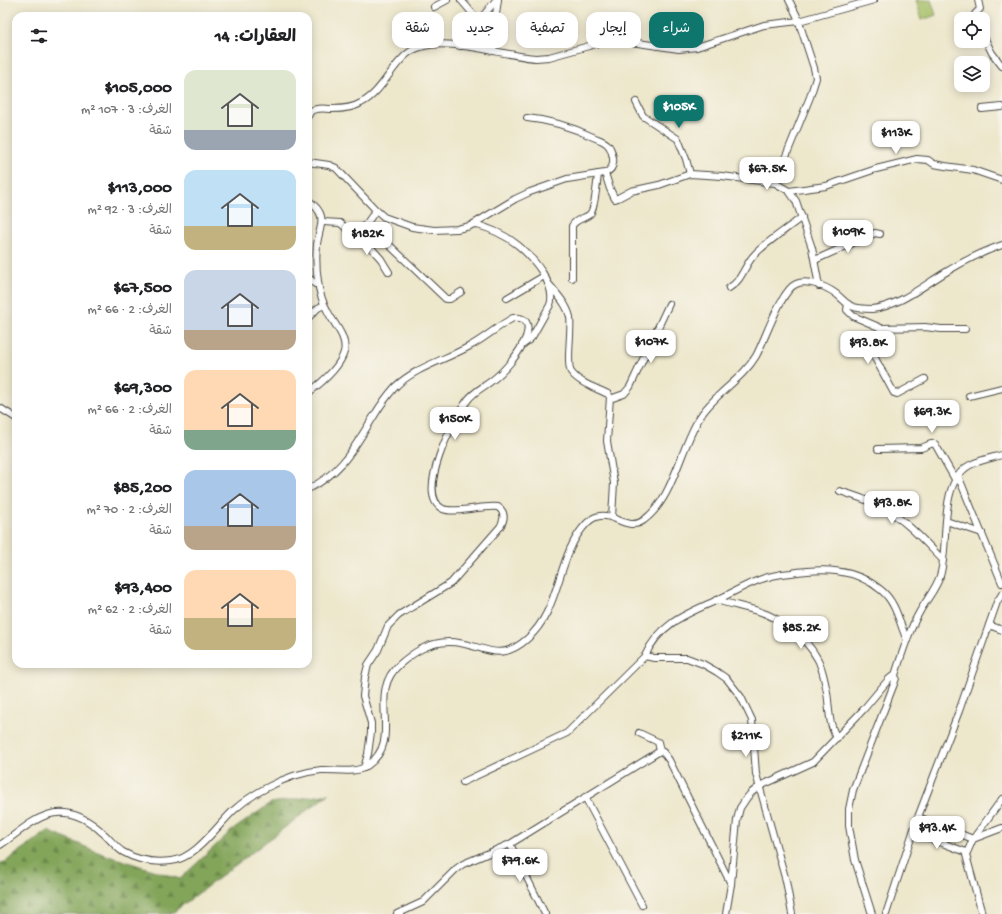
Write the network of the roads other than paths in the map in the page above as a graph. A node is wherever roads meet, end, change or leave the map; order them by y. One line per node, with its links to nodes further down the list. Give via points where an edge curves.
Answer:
1 (447, 0): 7 (street)
2 (461, 0): 8 (street)
3 (497, 0): 9 (street); 15 (street)
4 (789, 0): 11 (street)
5 (874, 0): 11 (street)
6 (978, 0): 10 (street, via 980,10)
7 (434, 7)
8 (470, 12)
9 (487, 12)
10 (978, 12)
11 (799, 21): 15 (street, via 764,25 697,47 671,48 615,40 544,58); 27 (street, via 816,78)
12 (452, 45): 20 (street, via 422,46 405,55 364,102 351,107 316,108)
13 (473, 48): 15 (street)
14 (990, 48): 16 (street)
15 (493, 51)
16 (1002, 66)
17 (636, 102): 25 (street, via 643,116 678,140)
18 (1002, 107): 19 (street)
19 (982, 109)
20 (312, 110)
21 (526, 118): 23 (street, via 564,126 606,143 611,151 613,163 610,171)
22 (312, 163): 30 (street, via 336,168)
23 (605, 173): 24 (street); 25 (street, via 615,199 631,191)
24 (598, 174): 34 (street, via 566,179 530,192); 41 (street, via 592,211 576,220 572,226)
25 (690, 174): 27 (street)
26 (1002, 180): 28 (street, via 973,170 918,159 876,169 826,186)
27 (775, 183): 28 (street)
28 (789, 191): 31 (street)
29 (312, 204): 32 (street)
30 (376, 210): 33 (street); 34 (street, via 390,220 423,229 457,229)
31 (802, 217): 38 (street); 46 (street, via 756,253 744,274)
32 (323, 222): 35 (street, via 340,223 352,233); 44 (street, via 317,245)
33 (367, 223): 35 (street); 47 (street, via 373,232 388,243 446,299)
34 (474, 224): 40 (street, via 494,231 519,246)
35 (357, 232): 39 (street)
36 (880, 234): 38 (street, via 875,233)
37 (1002, 245): 50 (street, via 964,261 889,304 866,309)
38 (815, 260): 45 (street)
39 (389, 272)
40 (544, 276): 43 (street); 48 (street)
41 (572, 278)
42 (312, 281): 44 (street)
43 (548, 283): 55 (street, via 552,301 532,337); 60 (street, via 570,316 570,370 585,383 608,394)
44 (318, 284): 51 (street)
45 (819, 286): 50 (street, via 834,292); 68 (street, via 796,283 786,293 754,360 705,409 698,420 671,483 647,518 641,523 631,525)
46 (729, 288)
47 (460, 292)
48 (506, 298)
49 (669, 304): 60 (street, via 630,387 624,394)
50 (848, 304): 53 (street, via 847,310 850,313)
51 (324, 305): 52 (street); 58 (street, via 343,339 344,353 327,378)
52 (312, 314)
53 (881, 328): 54 (street); 56 (street, via 881,333 871,343 870,349 894,393 897,394)
54 (965, 329)
55 (522, 345): 66 (street, via 527,324 522,318 513,318 469,347 413,374 388,396 342,465); 83 (street, via 501,372 474,393 462,407 441,450 433,486 435,498 444,510 498,506 504,521 451,583 402,613 388,626 378,650 367,667 365,677 363,696 371,732)
56 (925, 379)
57 (1002, 388): 59 (street)
58 (312, 390)
59 (969, 396)
60 (610, 399): 68 (street, via 607,441 614,483)
61 (0, 408): 62 (street)
62 (12, 416)
63 (878, 449): 65 (street, via 921,448 935,444)
64 (1002, 454): 65 (street, via 970,466)
65 (957, 479): 69 (street, via 951,491); 70 (street)
66 (312, 487)
67 (840, 491): 71 (street, via 879,506 892,514)
68 (612, 517): 83 (street, via 596,517 587,523 570,550 552,602 542,622 519,646 499,652 456,642 436,643 414,652 394,669 385,690 384,744 378,755)
69 (946, 521): 70 (street); 71 (street)
70 (982, 533): 72 (street)
71 (943, 560): 77 (street, via 938,582 919,613)
72 (1002, 583)
73 (1002, 594): 75 (street)
74 (716, 600): 77 (street, via 767,577 816,570 844,572 868,581 886,594 894,605); 78 (street, via 669,624); 81 (street, via 768,615 787,626 806,643 820,664 827,692 830,721)
75 (989, 625): 76 (street); 88 (street)
76 (1002, 630)
77 (907, 640): 79 (street)
78 (645, 656): 84 (street, via 567,734); 85 (street, via 695,661 717,672 731,684 741,697 752,720 755,769)
79 (895, 675): 81 (street, via 888,679); 101 (street, via 849,809 855,860)
80 (639, 733): 82 (street, via 658,742)
81 (837, 738): 85 (street, via 813,762)
82 (660, 751): 86 (street); 95 (street, via 668,760)
83 (364, 768): 93 (street, via 306,772 266,788 237,808 192,853 175,861 151,861 130,855 116,847 92,824 63,813 50,814 33,821)
84 (463, 782)
85 (760, 786): 95 (street, via 746,799 738,815); 100 (street, via 786,881)
86 (585, 797): 92 (street); 96 (street)
87 (1002, 799): 91 (street)
88 (918, 817): 90 (street); 91 (street)
89 (1002, 828): 91 (street)
90 (913, 832): 94 (street); 102 (street)
91 (973, 839): 94 (street)
92 (510, 844): 97 (street, via 459,867 423,902); 98 (street)
93 (0, 845)
94 (966, 852): 103 (street)
95 (731, 884): 99 (street)
96 (642, 905)
97 (397, 914)
98 (545, 914)
99 (726, 914)
100 (792, 914)
101 (872, 914)
102 (886, 914)
103 (982, 914)

